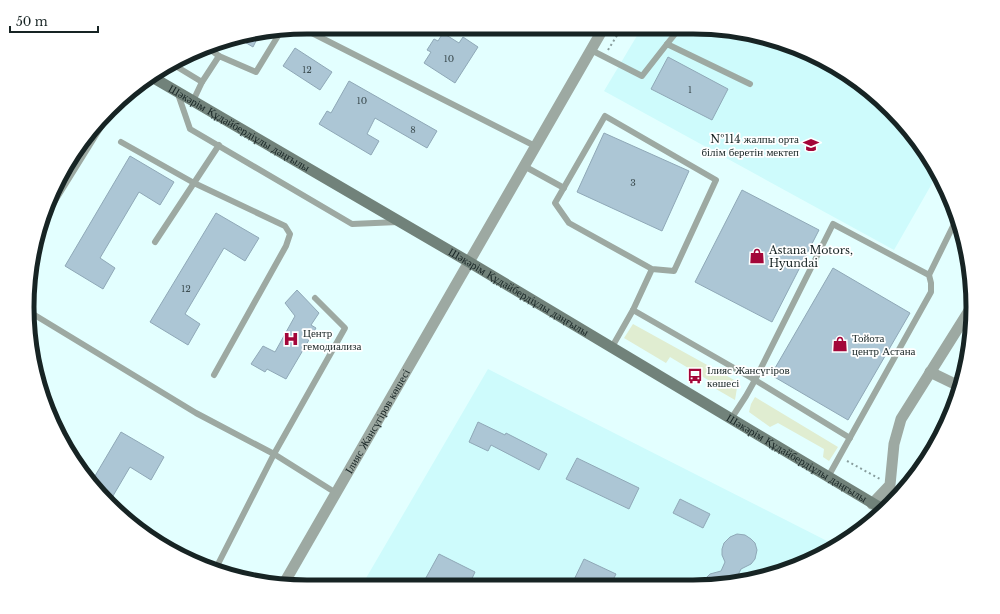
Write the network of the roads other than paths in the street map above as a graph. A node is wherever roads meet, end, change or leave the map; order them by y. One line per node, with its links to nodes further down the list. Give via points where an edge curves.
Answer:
1 (314, 34): 18 (lane)
2 (600, 34): 6 (street, Ілияс Жансүгіров көшесі)
3 (675, 34): 5 (lane)
4 (278, 36): 8 (lane, via 256,72)
5 (667, 44): 6 (lane, via 642,76); 12 (lane)
6 (591, 50): 18 (street, Ілияс Жансүгіров көшесі)
7 (212, 51): 8 (lane)
8 (219, 56): 11 (lane)
9 (177, 67): 11 (lane)
10 (156, 79): 13 (main road, Шәкәрім Құдайбердіұлы даңғылы)
11 (202, 82): 14 (lane)
12 (750, 84)
13 (178, 92): 14 (main road, Шәкәрім Құдайбердіұлы даңғылы); 17 (lane, via 190,129)
14 (193, 101): 23 (main road, Шәкәрім Құдайбердіұлы даңғылы)
15 (98, 132): 22 (lane)
16 (121, 142): 20 (lane)
17 (219, 145): 20 (lane); 23 (lane, via 352,224)
18 (535, 146): 19 (street, Ілияс Жансүгіров көшесі)
19 (524, 166): 21 (lane); 26 (street, Ілияс Жансүгіров көшесі)
20 (194, 183): 25 (lane); 35 (lane, via 285,226 290,234 286,246)
21 (564, 188): 27 (lane, via 555,203 569,223); 27 (lane, via 605,116 716,180 674,271)
22 (58, 197)
23 (401, 222): 26 (main road, Шәкәрім Құдайбердіұлы даңғылы)
24 (954, 225): 28 (lane)
25 (155, 242)
26 (469, 262): 33 (main road, Шәкәрім Құдайбердіұлы даңғылы); 42 (street, Ілияс Жансүгіров көшесі)
27 (652, 269): 30 (lane)
28 (929, 275): 36 (lane, via 833,224); 39 (lane, via 931,292)
29 (315, 298): 40 (lane, via 345,328)
30 (633, 310): 33 (lane); 36 (lane)
31 (34, 315): 40 (lane, via 196,413)
32 (965, 316): 34 (street)
33 (612, 347): 38 (main road, Шәкәрім Құдайбердіұлы даңғылы)
34 (930, 372): 37 (street); 43 (street, via 901,419 894,444 890,486)
35 (214, 375)
36 (754, 380): 38 (lane); 39 (lane)
37 (955, 384)
38 (731, 419): 41 (main road, Шәкәрім Құдайбердіұлы даңғылы)
39 (850, 438): 41 (lane)
40 (274, 454): 42 (lane); 45 (lane)
41 (828, 477): 43 (main road, Шәкәрім Құдайбердіұлы даңғылы)
42 (336, 493): 46 (street, Ілияс Жансүгіров көшесі)
43 (872, 504): 44 (main road, Шәкәрім Құдайбердіұлы даңғылы)
44 (878, 507)
45 (217, 565)
46 (287, 579)

